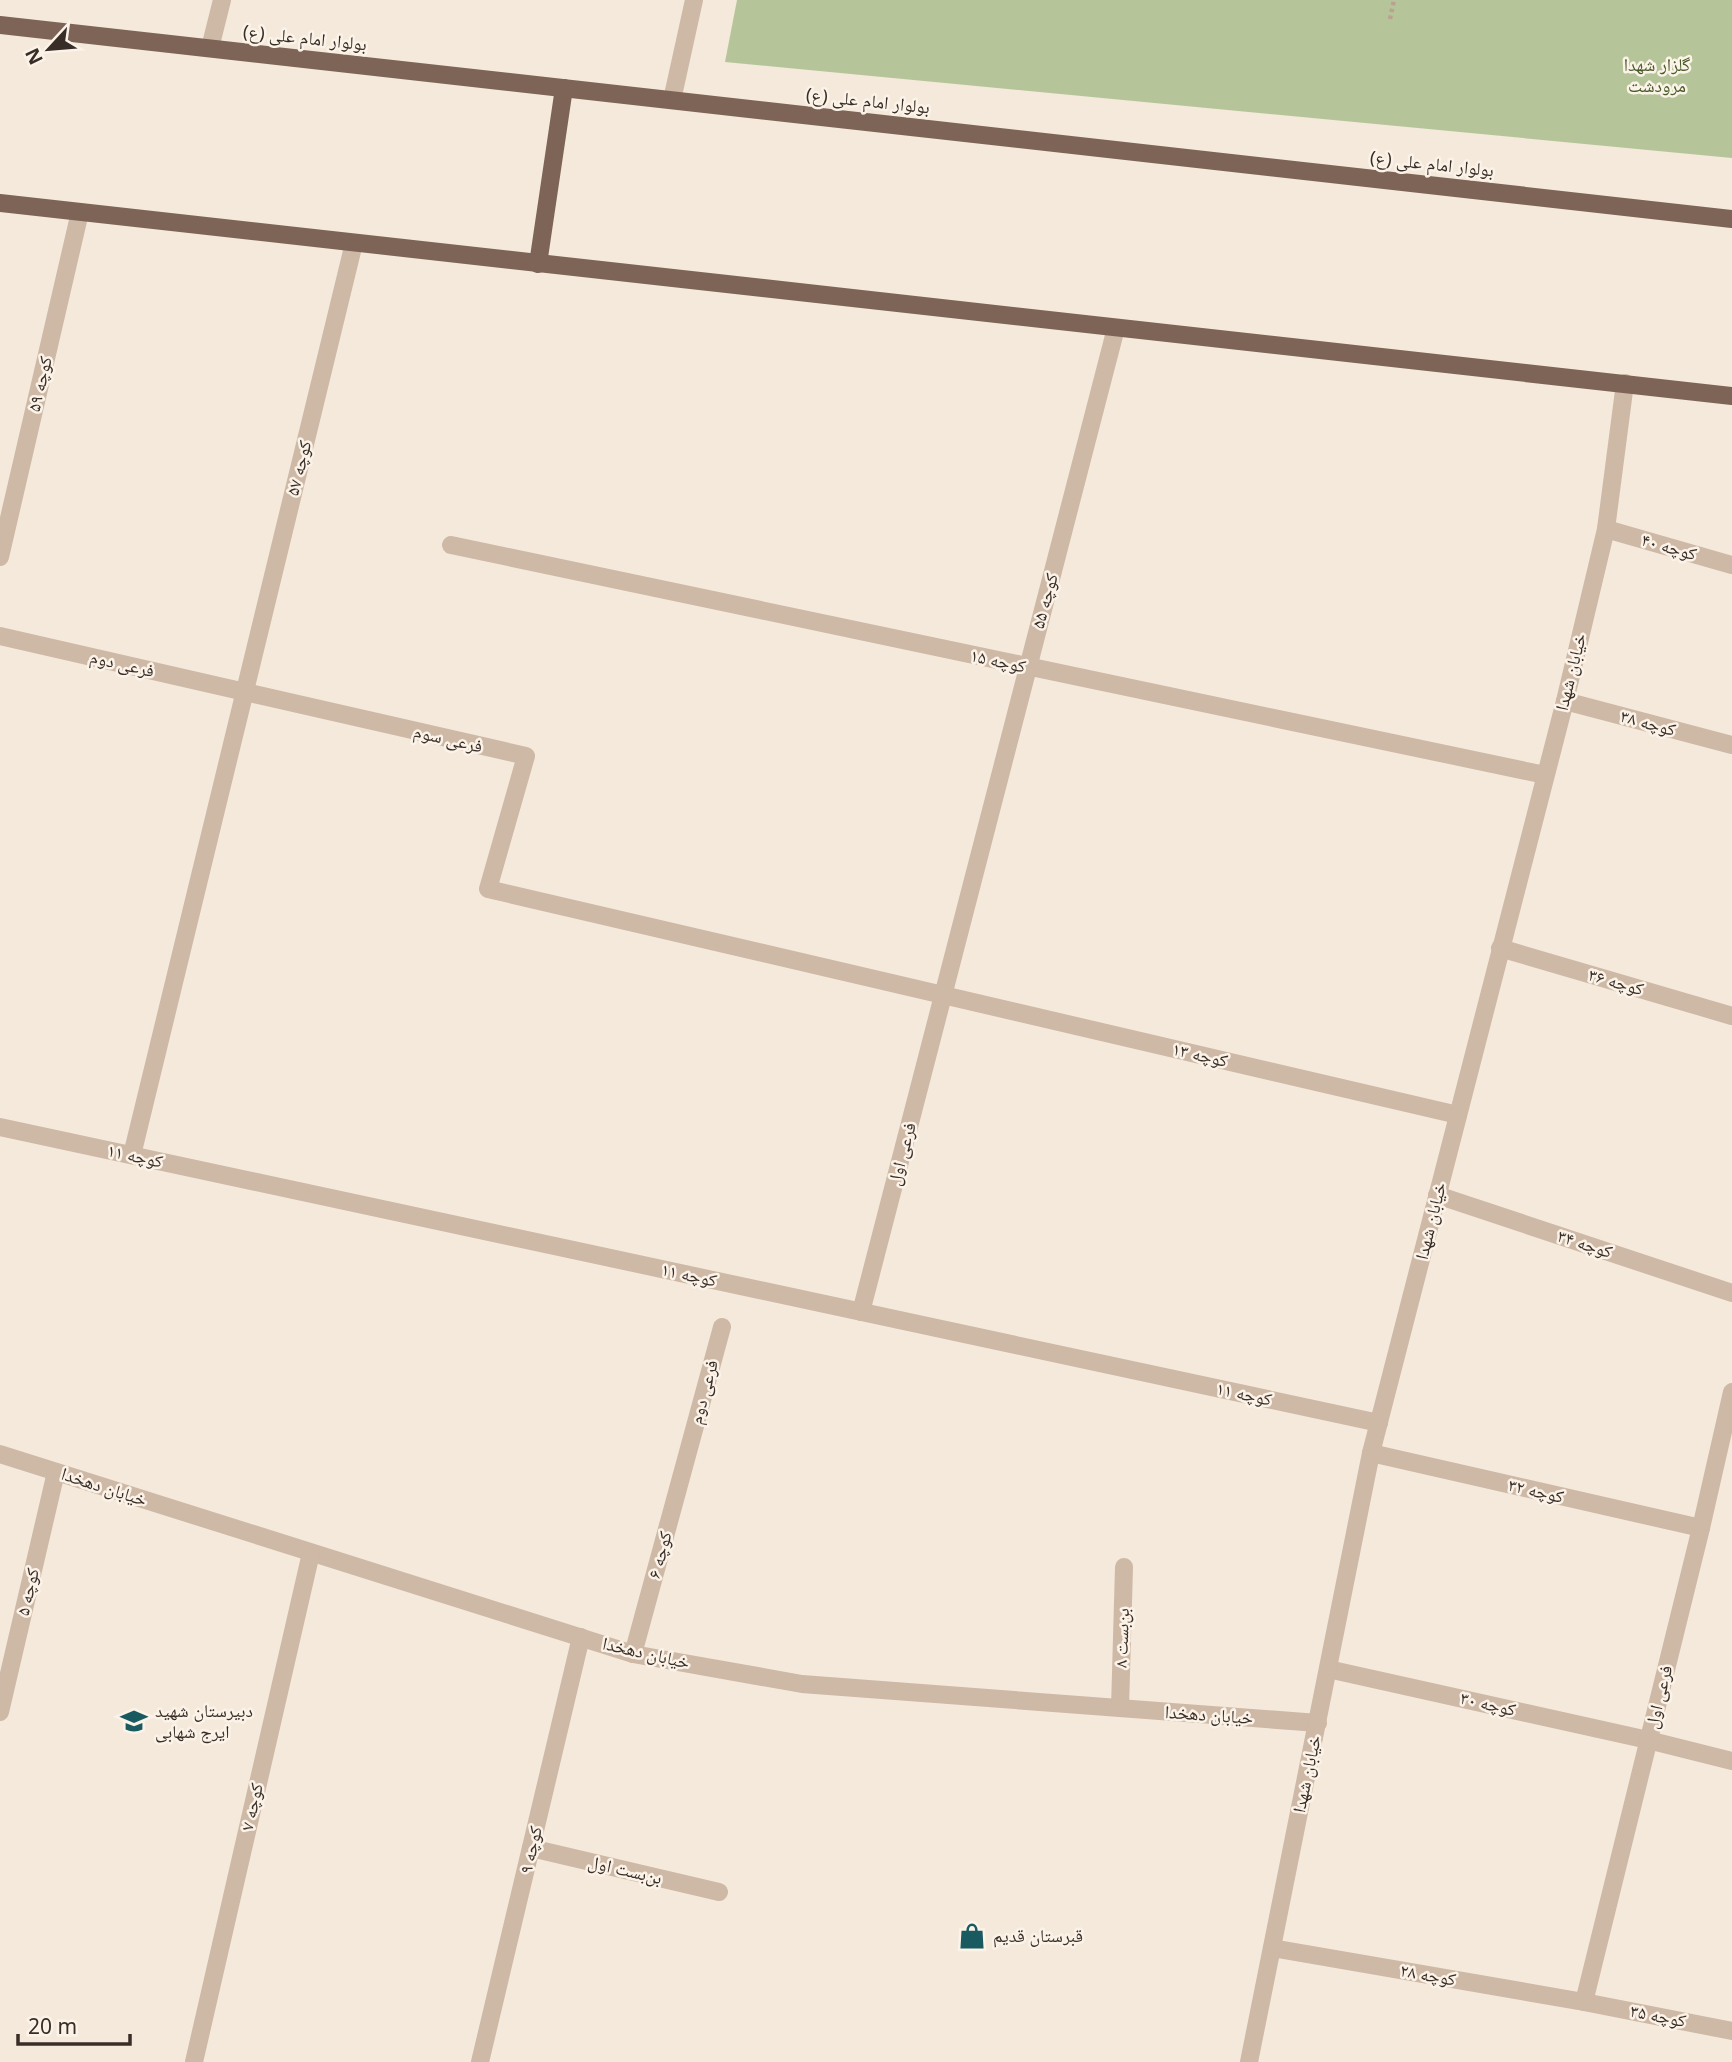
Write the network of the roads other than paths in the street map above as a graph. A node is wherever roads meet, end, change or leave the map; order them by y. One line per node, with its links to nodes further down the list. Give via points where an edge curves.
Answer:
1 (222, 0): 4 (street)
2 (694, 0): 6 (street)
3 (0, 25): 4 (main road, بولوار امام علی (ع))
4 (210, 48): 5 (main road, بولوار امام علی (ع))
5 (564, 88): 6 (main road, بولوار امام علی (ع)); 11 (main road)
6 (672, 100): 9 (main road, بولوار امام علی (ع))
7 (0, 203): 8 (main road)
8 (80, 212): 10 (main road); 17 (street, کوچه ۵۹)
9 (1732, 219)
10 (354, 243): 11 (main road); 21 (street, کوچه ۵۷)
11 (538, 264): 12 (main road)
12 (1115, 328): 13 (main road); 20 (street, کوچه ۵۵)
13 (1625, 383): 14 (main road); 15 (street, خیابان شهدا)
14 (1732, 396)
15 (1606, 529): 18 (street, کوچه ۴۰); 22 (street, خیابان شهدا)
16 (452, 545): 20 (street, کوچه ۱۵)
17 (0, 556)
18 (1732, 565)
19 (0, 636): 21 (street, فرعی دوم)
20 (1028, 667): 24 (street, کوچه ۱۵); 26 (street, کوچه ۵۵)
21 (245, 692): 26 (street, فرعی سوم, via 526,757 488,889); 30 (street)
22 (1564, 701): 23 (street, کوچه ۳۸); 24 (street, خیابان شهدا)
23 (1732, 746)
24 (1545, 775): 25 (street, خیابان شهدا)
25 (1500, 948): 27 (street, کوچه ۳۶); 28 (street, خیابان شهدا)
26 (943, 995): 28 (street, کوچه ۱۳); 33 (street, فرعی اول)
27 (1732, 1016)
28 (1458, 1115): 31 (street, خیابان شهدا)
29 (0, 1127): 30 (street, کوچه ۱۱)
30 (132, 1156): 33 (street, کوچه ۱۱)
31 (1437, 1195): 32 (street, کوچه ۳۴); 36 (street, خیابان شهدا)
32 (1732, 1293)
33 (861, 1312): 36 (street, کوچه ۱۱)
34 (722, 1327): 39 (street, فرعی دوم)
35 (1732, 1392): 41 (street, فرعی اول)
36 (1379, 1423): 37 (street, خیابان شهدا)
37 (1371, 1453): 41 (street, کوچه ۳۲); 46 (street, خیابان شهدا)
38 (0, 1454): 40 (street, خیابان دهخدا)
39 (687, 1457): 45 (street, کوچه ۶)
40 (56, 1472): 42 (street, خیابان دهخدا); 48 (street, کوچه ۵)
41 (1701, 1528): 50 (street, فرعی اول)
42 (312, 1553): 44 (street, خیابان دهخدا); 57 (street, کوچه ۷)
43 (1124, 1567): 47 (street, بن‌بست ۸)
44 (581, 1637): 45 (street, خیابان دهخدا); 52 (street, کوچه ۹)
45 (634, 1654): 47 (street, خیابان دهخدا, via 802,1684)
46 (1328, 1669): 49 (street, خیابان شهدا); 50 (street, کوچه ۳۰)
47 (1119, 1708): 49 (street, خیابان دهخدا)
48 (0, 1712)
49 (1318, 1723): 54 (street, خیابان شهدا)
50 (1648, 1740): 51 (street, کوچه ۳۰); 55 (street, فرعی اول)
51 (1732, 1761)
52 (531, 1848): 53 (street, بن‌بست اول); 58 (street, کوچه ۹)
53 (719, 1892)
54 (1272, 1948): 55 (street, کوچه ۲۸); 59 (street, خیابان شهدا)
55 (1584, 2002): 56 (street, کوچه ۳۵)
56 (1732, 2031)
57 (194, 2062)
58 (480, 2062)
59 (1249, 2062)

